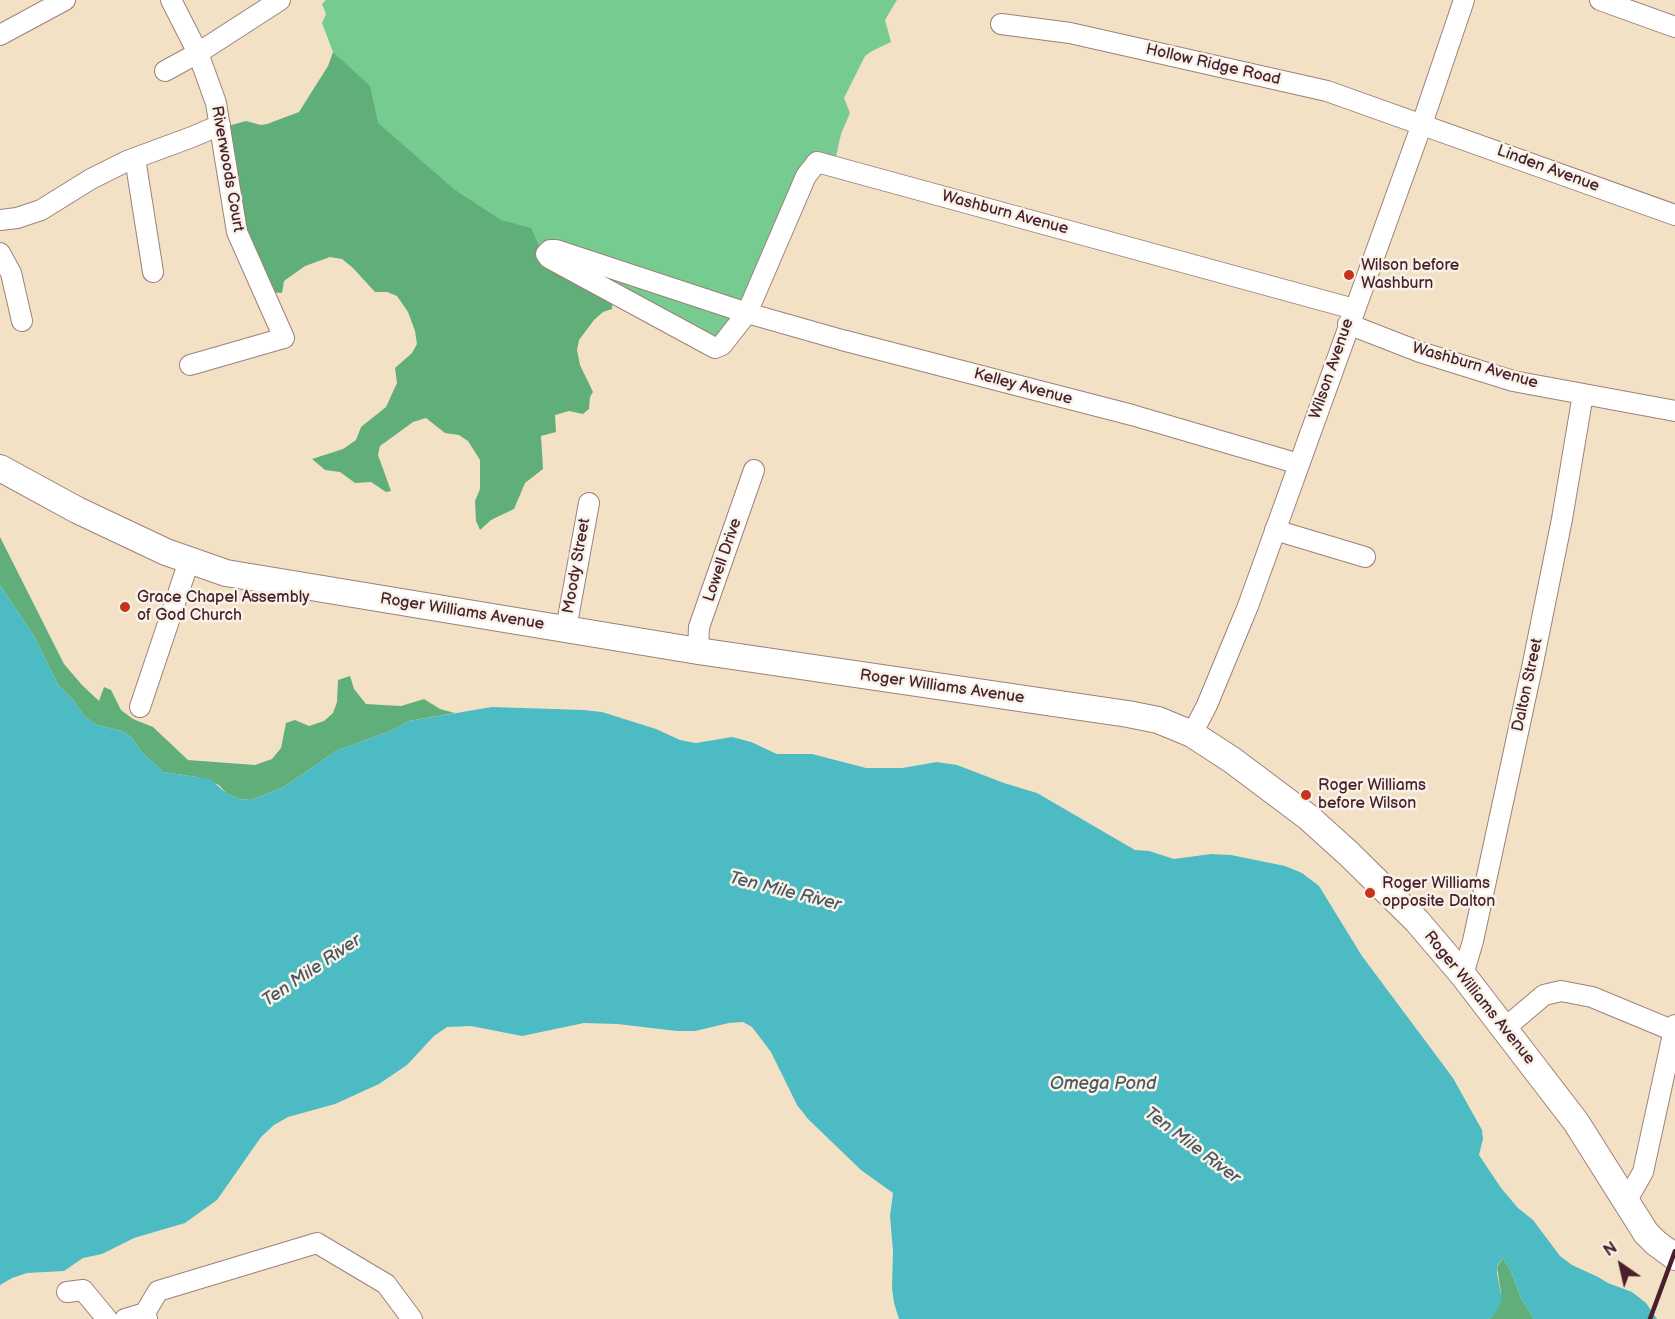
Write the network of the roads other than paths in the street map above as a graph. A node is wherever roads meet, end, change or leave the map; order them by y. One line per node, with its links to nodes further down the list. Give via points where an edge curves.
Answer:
1 (65, 0): 8 (street)
2 (171, 0): 9 (street, Riverwoods Court)
3 (280, 0): 9 (street)
4 (1464, 0): 12 (street, Wilson Avenue)
5 (1600, 0): 7 (street)
6 (1001, 24): 12 (street, Hollow Ridge Road, via 1070,33 1327,91)
7 (1675, 27)
8 (0, 35)
9 (198, 53): 10 (street); 11 (street, Riverwoods Court)
10 (165, 71)
11 (220, 124): 13 (street); 21 (street, Riverwoods Court, via 237,232 284,338)
12 (1422, 124): 14 (street, Linden Avenue); 19 (street, Wilson Avenue)
13 (135, 158): 15 (street, via 41,210); 17 (street)
14 (1675, 215)
15 (0, 220): 16 (street)
16 (0, 253): 20 (street, via 11,273)
17 (153, 272)
18 (747, 313): 18 (street, Kelley Avenue, via 722,345 715,348 546,254 556,250); 19 (street, Washburn Avenue, via 806,176 816,162); 24 (street, Kelley Avenue, via 1132,415)
19 (1351, 316): 22 (street, Washburn Avenue, via 1420,352 1470,369); 24 (street, Wilson Avenue)
20 (22, 321)
21 (190, 365)
22 (1583, 394): 23 (street, Washburn Avenue); 35 (street, Dalton Street, via 1533,663)
23 (1675, 411)
24 (1299, 464): 28 (street, Wilson Avenue)
25 (0, 468): 30 (main road, Roger Williams Avenue, via 77,510)
26 (754, 470): 32 (street, Lowell Drive, via 699,627)
27 (589, 503): 31 (street, Moody Street)
28 (1275, 530): 29 (street); 34 (street, Wilson Avenue, via 1248,606)
29 (1365, 557)
30 (189, 561): 31 (main road, Roger Williams Avenue, via 226,573); 33 (street)
31 (566, 629): 32 (main road, Roger Williams Avenue)
32 (698, 651): 34 (main road, Roger Williams Avenue, via 1128,714 1158,720)
33 (140, 707)
34 (1192, 734): 35 (main road, Roger Williams Avenue, via 1308,817 1417,921)
35 (1463, 975): 36 (main road, Roger Williams Avenue)
36 (1505, 1028): 37 (street, via 1544,995 1561,991 1592,997); 38 (main road, Roger Williams Avenue, via 1576,1122)
37 (1675, 1028): 38 (street, via 1643,1172)
38 (1628, 1200): 39 (main road, Roger Williams Avenue, via 1646,1233)
39 (1675, 1257)
40 (67, 1292): 42 (street, via 83,1290)
41 (146, 1316): 43 (street); 44 (street, via 158,1291 317,1243 386,1284)
42 (107, 1319)
43 (124, 1319)
44 (412, 1319)

